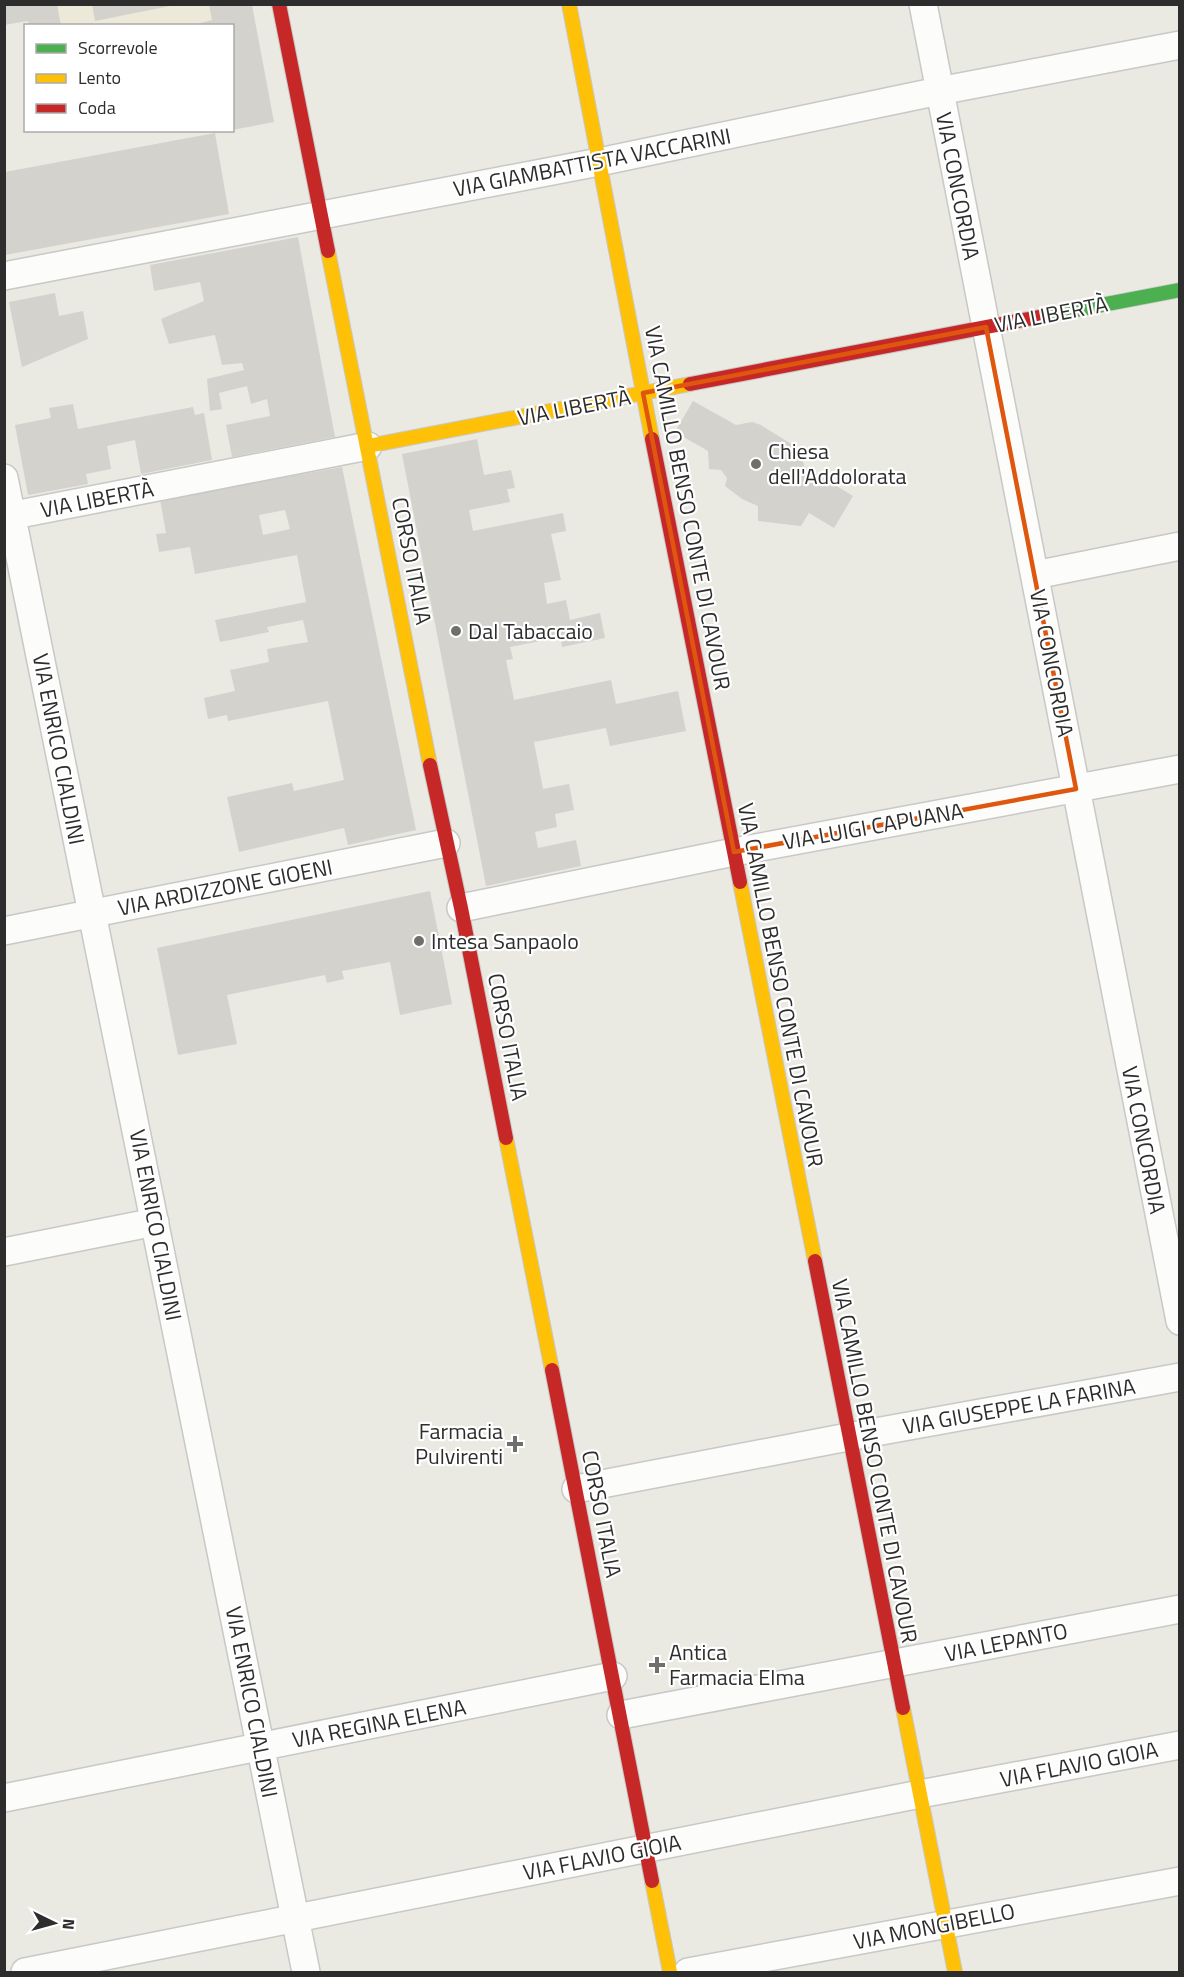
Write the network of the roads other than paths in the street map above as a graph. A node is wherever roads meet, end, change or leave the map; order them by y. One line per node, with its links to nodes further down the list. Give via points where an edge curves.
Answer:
1 (279, 4): 7 (street, CORSO ITALIA)
2 (569, 4): 6 (street, VIA CAMILLO BENSO CONTE DI CAVOUR)
3 (923, 4): 5 (street, VIA CONCORDIA)
4 (1179, 45): 5 (street, VIA GIAMBATTISTA VACCARINI)
5 (939, 92): 6 (street, VIA GIAMBATTISTA VACCARINI); 10 (street, VIA CONCORDIA)
6 (599, 162): 7 (street, VIA GIAMBATTISTA VACCARINI); 11 (street, VIA CAMILLO BENSO CONTE DI CAVOUR)
7 (322, 214): 8 (street, VIA GIAMBATTISTA VACCARINI); 12 (street, CORSO ITALIA)
8 (4, 276)
9 (1179, 290): 10 (street, VIA LIBERTÀ)
10 (986, 327): 11 (street, VIA LIBERTÀ); 16 (street, VIA CONCORDIA)
11 (644, 393): 12 (street, VIA LIBERTÀ); 20 (street, VIA CAMILLO BENSO CONTE DI CAVOUR)
12 (368, 446): 14 (street, VIA LIBERTÀ); 19 (street, CORSO ITALIA)
13 (4, 478): 14 (street, VIA ENRICO CIALDINI)
14 (8, 516): 22 (street, VIA ENRICO CIALDINI)
15 (1179, 546): 16 (street)
16 (1035, 575): 18 (street, VIA CONCORDIA)
17 (1179, 769): 18 (street, VIA LUIGI CAPUANA)
18 (1076, 789): 20 (street, VIA LUIGI CAPUANA); 26 (street, VIA CONCORDIA)
19 (446, 843): 21 (street, CORSO ITALIA); 22 (street, VIA ARDIZZONE GIOENI)
20 (734, 852): 21 (street, VIA LUIGI CAPUANA); 28 (street, VIA CAMILLO BENSO CONTE DI CAVOUR)
21 (461, 908): 29 (street, CORSO ITALIA)
22 (92, 913): 23 (street, VIA ARDIZZONE GIOENI); 24 (street, VIA ENRICO CIALDINI)
23 (4, 931)
24 (155, 1222): 25 (street); 35 (street, VIA ENRICO CIALDINI)
25 (4, 1252)
26 (1179, 1321)
27 (1179, 1377): 28 (street, VIA GIUSEPPE LA FARINA)
28 (848, 1437): 29 (street, VIA GIUSEPPE LA FARINA); 31 (street, VIA CAMILLO BENSO CONTE DI CAVOUR)
29 (576, 1489): 32 (street, CORSO ITALIA)
30 (1179, 1609): 31 (street, VIA LEPANTO)
31 (894, 1664): 33 (street, VIA LEPANTO); 36 (street, VIA CAMILLO BENSO CONTE DI CAVOUR)
32 (613, 1676): 33 (street, CORSO ITALIA); 35 (street, VIA REGINA ELENA)
33 (621, 1715): 38 (street, CORSO ITALIA)
34 (1179, 1745): 36 (street, VIA FLAVIO GIOIA)
35 (261, 1747): 37 (street, VIA REGINA ELENA); 40 (street, VIA ENRICO CIALDINI)
36 (920, 1794): 38 (street, VIA FLAVIO GIOIA); 41 (street, VIA CAMILLO BENSO CONTE DI CAVOUR)
37 (4, 1798)
38 (645, 1849): 40 (street, VIA FLAVIO GIOIA); 44 (street, CORSO ITALIA)
39 (1179, 1881): 41 (street, VIA MONGIBELLO)
40 (295, 1919): 42 (street, VIA FLAVIO GIOIA); 43 (street, VIA ENRICO CIALDINI)
41 (946, 1924): 45 (street, VIA MONGIBELLO); 46 (street, VIA CAMILLO BENSO CONTE DI CAVOUR)
42 (25, 1972)
43 (306, 1972)
44 (670, 1972)
45 (688, 1972)
46 (955, 1972)

